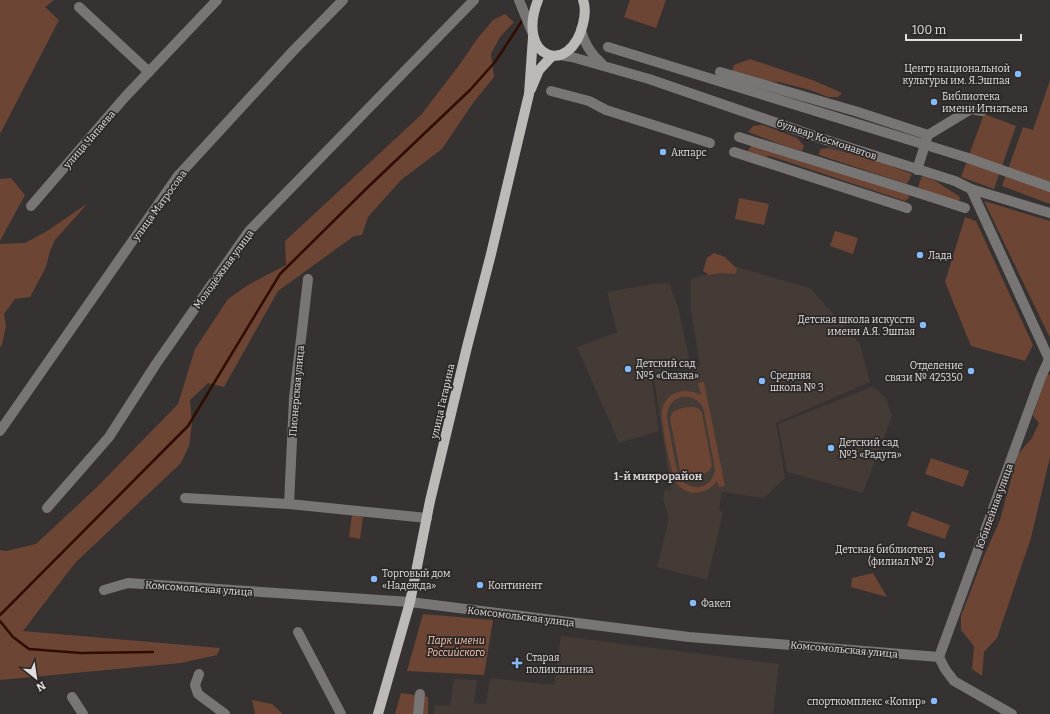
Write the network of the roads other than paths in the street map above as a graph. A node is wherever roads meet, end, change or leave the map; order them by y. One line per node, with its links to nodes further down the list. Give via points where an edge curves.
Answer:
1 (217, 0): 13 (street, улица Чапаева)
2 (343, 0): 31 (street, улица Матросова, via 178,177)
3 (474, 0): 34 (street, Молодёжная улица, via 249,231 156,364 109,437)
4 (519, 0): 9 (street, улица Гагарина)
5 (538, 0): 9 (main road, via 534,12)
6 (583, 0): 8 (main road, via 585,10)
7 (80, 7): 13 (street)
8 (581, 30): 11 (main road, улица Гагарина, via 575,43 566,51); 12 (street, via 587,47)
9 (533, 35): 11 (main road, via 543,53); 16 (main road, улица Гагарина)
10 (608, 46): 19 (street)
11 (555, 55): 12 (street, бульвар Космонавтов); 16 (main road, улица Гагарина, via 539,70)
12 (603, 66): 22 (street, бульвар Космонавтов, via 655,81)
13 (149, 72): 25 (street, улица Чапаева)
14 (720, 72): 19 (street, via 858,112)
15 (551, 91): 20 (street, via 589,101 606,110)
16 (529, 94): 35 (main road, улица Гагарина)
17 (982, 111): 19 (street, via 971,109)
18 (738, 137): 27 (street)
19 (926, 140): 22 (street); 23 (street)
20 (710, 144)
21 (734, 152): 26 (street)
22 (917, 170): 24 (street, бульвар Космонавтов, via 955,181)
23 (1050, 187)
24 (972, 189): 28 (street, бульвар Космонавтов); 30 (street)
25 (31, 206)
26 (907, 208)
27 (965, 208)
28 (1050, 213)
29 (308, 279): 33 (street, Пионерская улица, via 294,398)
30 (1049, 358): 39 (street, Юбилейная улица)
31 (0, 431)
32 (185, 498): 33 (street)
33 (289, 504): 35 (street)
34 (47, 508)
35 (427, 518): 37 (main road, улица Гагарина)
36 (104, 590): 37 (street, Комсомольская улица, via 128,583)
37 (410, 602): 39 (street, Комсомольская улица, via 689,637); 46 (main road, улица Гагарина)
38 (298, 632): 45 (street)
39 (939, 657): 48 (street, via 954,681)
40 (199, 674): 44 (street, via 195,685 198,694)
41 (420, 694): 47 (street)
42 (72, 697): 43 (street)
43 (83, 714)
44 (225, 714)
45 (341, 714)
46 (378, 714)
47 (418, 714)
48 (1012, 714)

